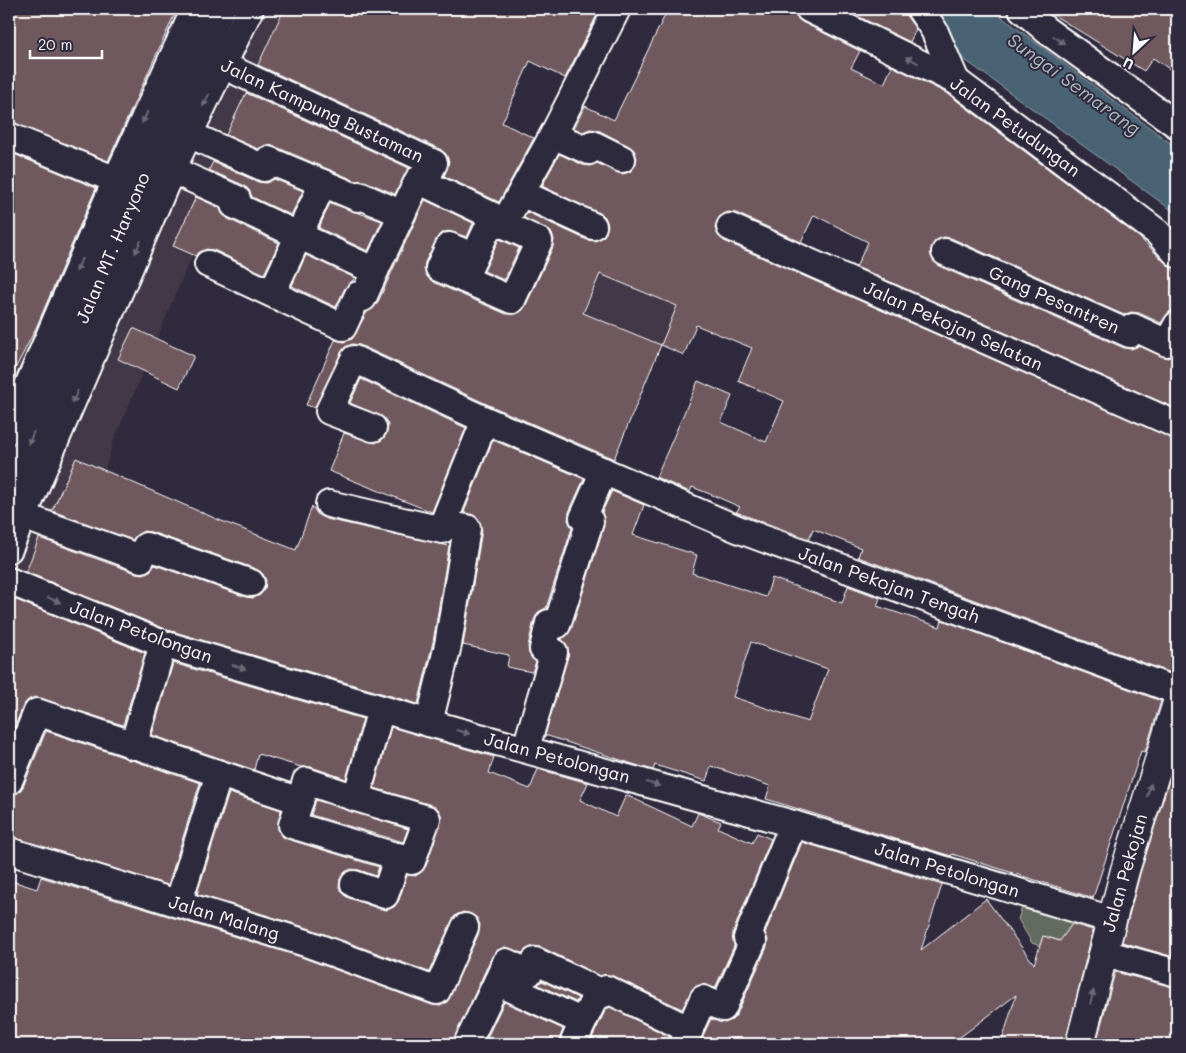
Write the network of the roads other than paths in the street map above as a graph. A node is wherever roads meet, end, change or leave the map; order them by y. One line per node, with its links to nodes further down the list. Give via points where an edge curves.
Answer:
1 (195, 9): 18 (street, one-way to 18)
2 (220, 9): 8 (main road, Jalan MT. Haryono)
3 (250, 9): 8 (street)
4 (617, 9): 12 (street)
5 (809, 9): 9 (street, Jalan Petudungan, one-way to 5)
6 (920, 9): 9 (street, via 934,30)
7 (1022, 9): 10 (street, one-way to 10)
8 (212, 60): 11 (main road, Jalan MT. Haryono, one-way to 11); 17 (street, Jalan Kampung Bustaman, via 434,163)
9 (956, 81): 24 (street, Jalan Petudungan)
10 (1177, 125)
11 (178, 129): 15 (main road, Jalan MT. Haryono); 16 (street, via 264,168 268,160)
12 (553, 135): 14 (street, via 588,152 592,144); 19 (street)
13 (9, 136): 18 (street)
14 (622, 159)
15 (162, 165): 18 (main road, Jalan MT. Haryono); 25 (street, via 237,199 234,205); 40 (street, one-way to 40)
16 (323, 183): 20 (street); 25 (street)
17 (424, 183): 20 (street, via 418,180); 21 (street, Jalan Kampung Bustaman, via 493,216)
18 (127, 184): 32 (main road, Jalan MT. Haryono, one-way to 32)
19 (521, 193): 21 (street); 22 (street)
20 (402, 214): 29 (street)
21 (498, 222): 21 (street, Jalan Kampung Bustaman, via 539,240 512,300 469,268)
22 (593, 226)
23 (730, 227): 34 (street, Jalan Pekojan Selatan)
24 (1167, 232): 27 (street, Jalan Petudungan)
25 (299, 236): 29 (street); 30 (street)
26 (945, 252): 31 (street, Gang Pesantren, via 1130,334 1133,327 1167,344)
27 (1177, 254)
28 (208, 264): 30 (street)
29 (375, 271): 30 (street, via 363,298 358,295 342,327)
30 (272, 293)
31 (1177, 325)
32 (28, 389): 36 (street); 38 (main road, Jalan MT. Haryono, one-way to 38)
33 (485, 420): 35 (street, Jalan Pekojan Tengah, via 354,359 330,410); 37 (street, Jalan Pekojan Tengah); 41 (street)
34 (1177, 425)
35 (373, 428)
36 (9, 430)
37 (604, 471): 46 (street, Jalan Pekojan Tengah, via 740,530); 52 (street, via 583,518 590,521 557,625 549,623 543,649 554,652)
38 (9, 490)
39 (330, 504): 41 (street, via 442,530)
40 (16, 513): 42 (street); 44 (street, via 141,559 146,546)
41 (444, 524): 49 (street, via 467,528 448,645)
42 (9, 549)
43 (9, 582): 45 (street, Jalan Petolongan, one-way to 45)
44 (251, 584)
45 (163, 644): 48 (street, Jalan Petolongan, one-way to 48); 51 (street)
46 (1177, 691)
47 (1177, 703): 50 (main road, Jalan Pekojan)
48 (381, 709): 49 (street, Jalan Petolongan); 55 (street)
49 (429, 723): 52 (street, Jalan Petolongan, one-way to 52)
50 (1171, 740): 62 (main road, Jalan Pekojan, one-way to 50)
51 (133, 746): 53 (street); 54 (street, via 37,712)
52 (526, 748): 57 (street, Jalan Petolongan, one-way to 57)
53 (219, 774): 56 (street); 61 (street)
54 (9, 781)
55 (356, 798): 56 (street, via 306,781); 59 (street, via 427,819 412,860)
56 (300, 801): 59 (street, via 292,825)
57 (794, 824): 62 (street, Jalan Petolongan); 69 (street, via 747,938 753,941 722,1008 703,999)
58 (9, 851): 61 (street, Jalan Malang)
59 (398, 856): 60 (street, via 385,895)
60 (354, 884)
61 (178, 904): 63 (street, Jalan Malang, via 306,943 436,991)
62 (1112, 918): 64 (main road, Jalan Pekojan)
63 (465, 927)
64 (1102, 956): 65 (street, via 1115,956); 71 (main road, Jalan Pekojan, one-way to 64)
65 (1177, 973)
66 (497, 982): 67 (street, via 506,962 529,973 534,961); 68 (street); 70 (street)
67 (598, 991): 68 (street); 69 (street, via 604,994 606,989)
68 (578, 1033)
69 (686, 1037)
70 (467, 1044)
71 (1080, 1044)

